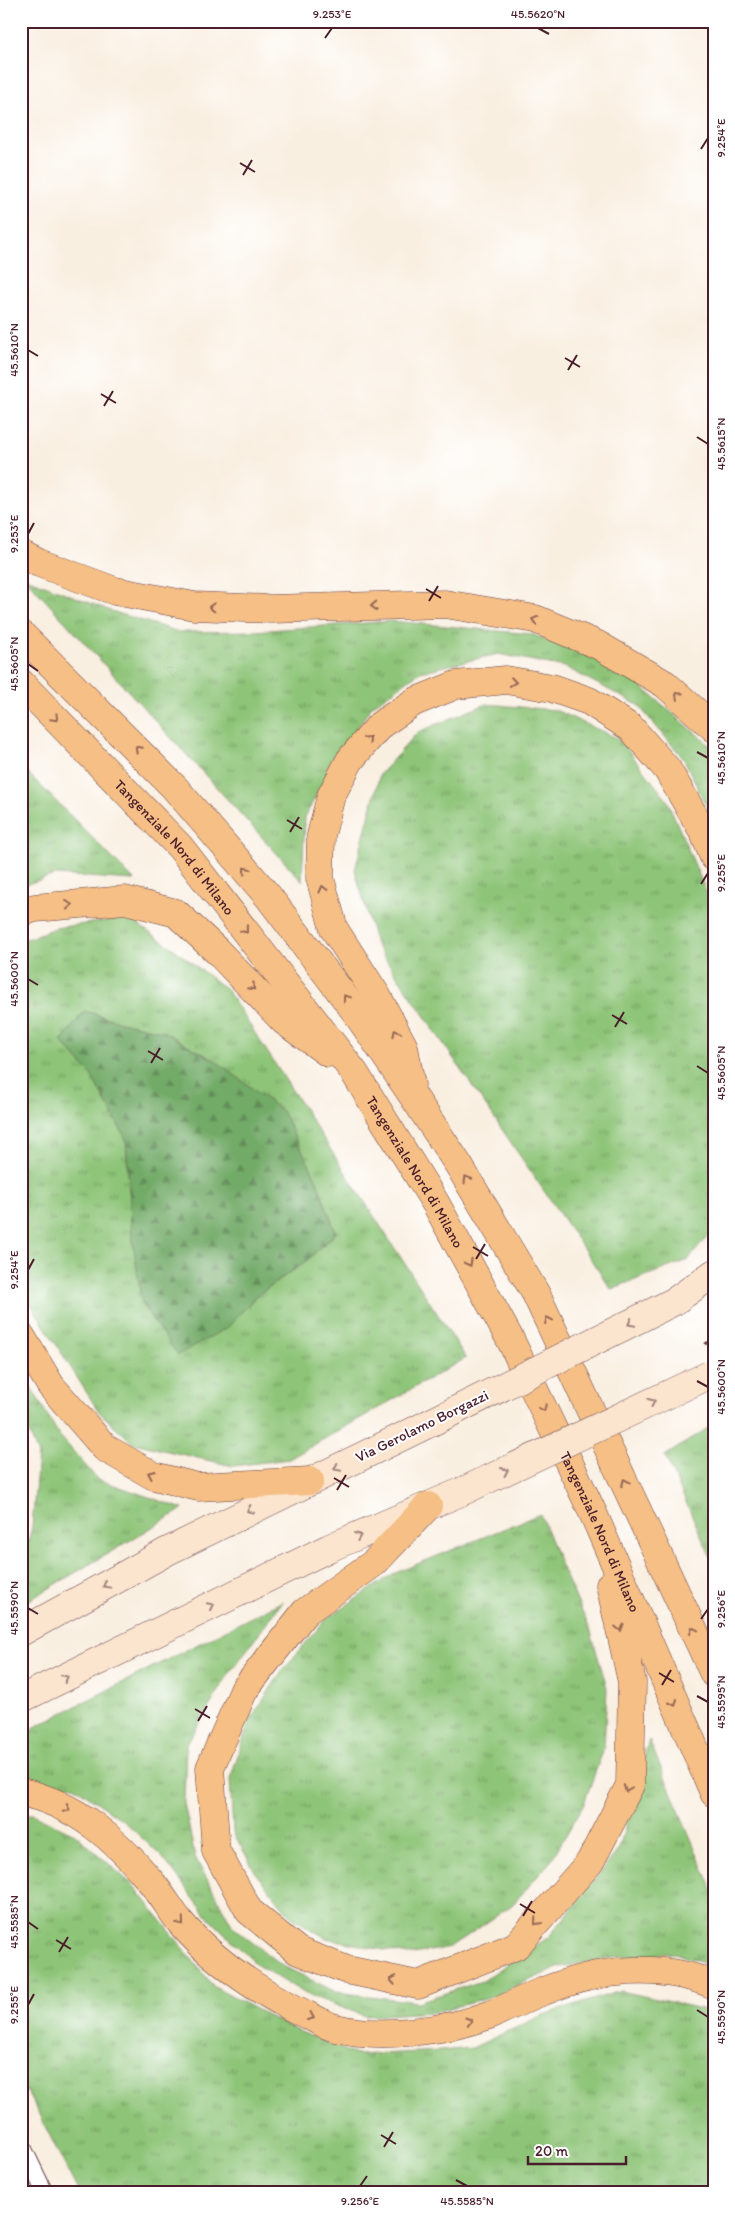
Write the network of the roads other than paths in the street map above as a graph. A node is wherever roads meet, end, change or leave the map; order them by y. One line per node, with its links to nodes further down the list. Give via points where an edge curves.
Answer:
1 (21, 554): 4 (highway, one-way to 1, via 665,684 598,645 535,619 444,604 271,609 194,606 115,591)
2 (21, 634): 8 (highway, one-way to 2, via 355,1011 262,889 174,787)
3 (21, 683): 7 (highway, Tangenziale Nord di Milano, one-way to 7, via 180,847)
4 (714, 728)
5 (714, 857): 8 (highway, one-way to 5, via 404,1048 377,996 334,929 320,878 321,835 332,796 350,760 380,725 414,702 456,685 506,680 552,688 589,701 630,728 667,769 704,831)
6 (21, 912): 7 (highway, one-way to 7, via 125,900 176,913 284,1021)
7 (354, 1072): 14 (highway, Tangenziale Nord di Milano, one-way to 14, via 436,1204 511,1341)
8 (413, 1096): 16 (highway, one-way to 8, via 536,1294)
9 (714, 1273): 12 (main road, Via Gerolamo Borgazzi, one-way to 12, bridge, via 675,1301)
10 (21, 1336): 12 (highway, one-way to 10, via 198,1487 154,1476 105,1448 51,1386)
11 (711, 1373): 13 (main road, one-way to 11, bridge)
12 (310, 1481): 15 (main road, Via Gerolamo Borgazzi, one-way to 15, via 168,1551)
13 (428, 1506): 14 (highway, one-way to 13, via 632,1682 630,1785 590,1862 516,1946 418,1984 347,1970 298,1951 249,1911 216,1852 210,1768 244,1690 305,1612 374,1563); 17 (main road, one-way to 13, via 329,1548)
14 (593, 1513): 19 (highway, Tangenziale Nord di Milano, one-way to 19)
15 (21, 1632)
16 (714, 1674)
17 (21, 1699)
18 (21, 1792): 20 (highway, one-way to 20, via 68,1808 100,1829 126,1852 204,1948 262,1992 336,2028 386,2034 443,2029 488,2016 546,1990 601,1974 638,1970 667,1972)
19 (714, 1792)
20 (714, 1985)
21 (21, 2143): 22 (lane)
22 (45, 2193)

